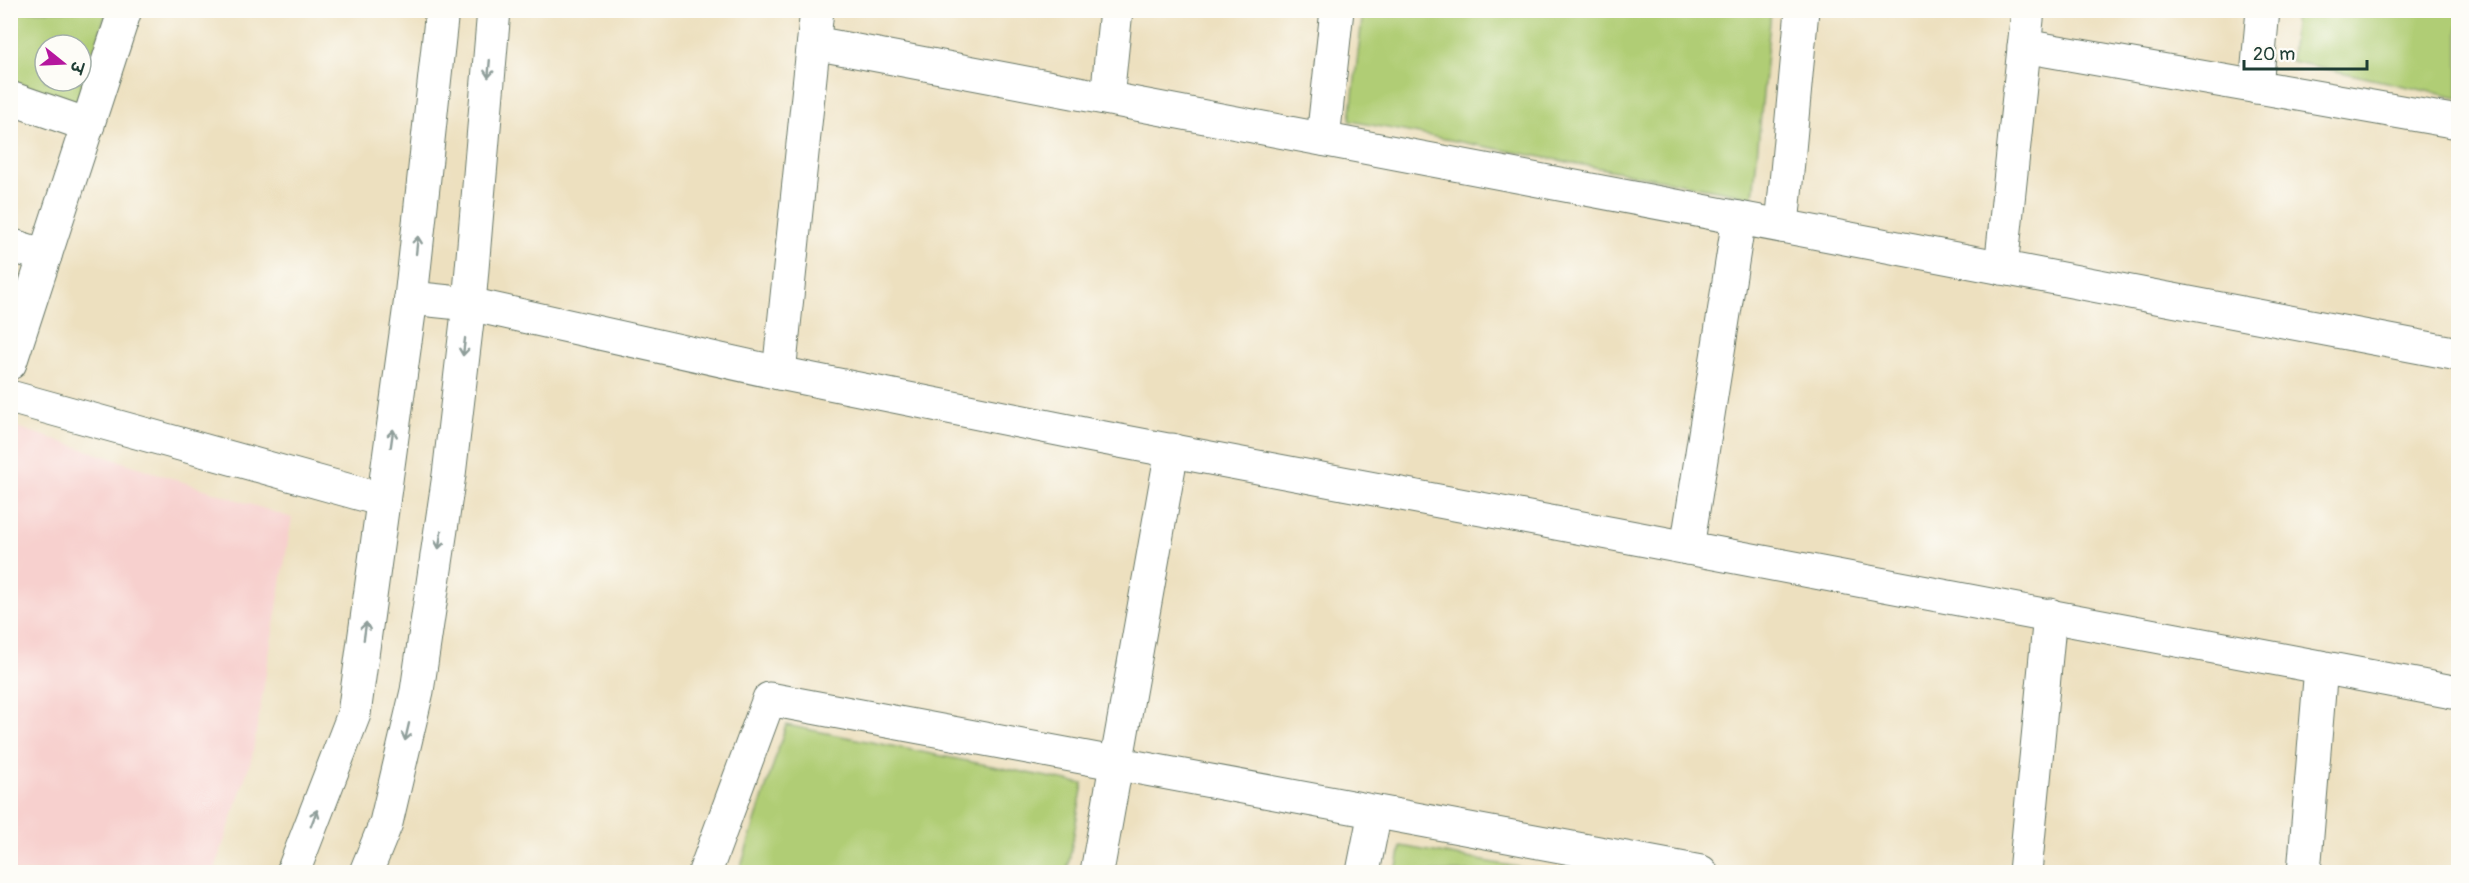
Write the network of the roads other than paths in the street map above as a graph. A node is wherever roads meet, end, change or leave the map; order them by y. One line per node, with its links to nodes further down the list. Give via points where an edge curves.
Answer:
1 (125, 10): 16 (street)
2 (442, 10): 23 (street, one-way to 2)
3 (494, 10): 24 (street, one-way to 24)
4 (817, 10): 10 (street)
5 (1116, 10): 14 (street)
6 (1336, 10): 17 (street)
7 (1802, 10): 19 (street)
8 (2028, 10): 11 (street)
9 (2264, 10): 12 (street)
10 (814, 43): 14 (street); 27 (street)
11 (2024, 46): 12 (street); 22 (street)
12 (2256, 87): 15 (street)
13 (10, 98): 16 (street)
14 (1107, 98): 17 (street)
15 (2458, 122)
16 (88, 125): 21 (street)
17 (1323, 139): 18 (street)
18 (1739, 218): 19 (street); 31 (street)
19 (1782, 226): 22 (street)
20 (10, 245): 21 (street)
21 (45, 256): 26 (street)
22 (2001, 268): 25 (street)
23 (411, 298): 24 (street); 30 (street, one-way to 23)
24 (469, 304): 27 (street); 38 (street, one-way to 38, via 417,691 386,823)
25 (2458, 354)
26 (10, 363)
27 (779, 373): 29 (street)
28 (10, 397): 30 (street)
29 (1172, 450): 31 (street); 35 (street)
30 (383, 500): 37 (street, one-way to 30, via 354,714)
31 (1687, 548): 32 (street)
32 (2049, 615): 33 (street); 43 (street)
33 (2321, 667): 34 (street); 44 (street)
34 (2458, 693)
35 (1116, 764): 36 (street); 39 (street, via 769,699); 40 (street)
36 (1375, 812): 41 (street); 42 (street)
37 (293, 873)
38 (366, 873)
39 (705, 873)
40 (1097, 873)
41 (1364, 873)
42 (1701, 873)
43 (2025, 873)
44 (2304, 873)

